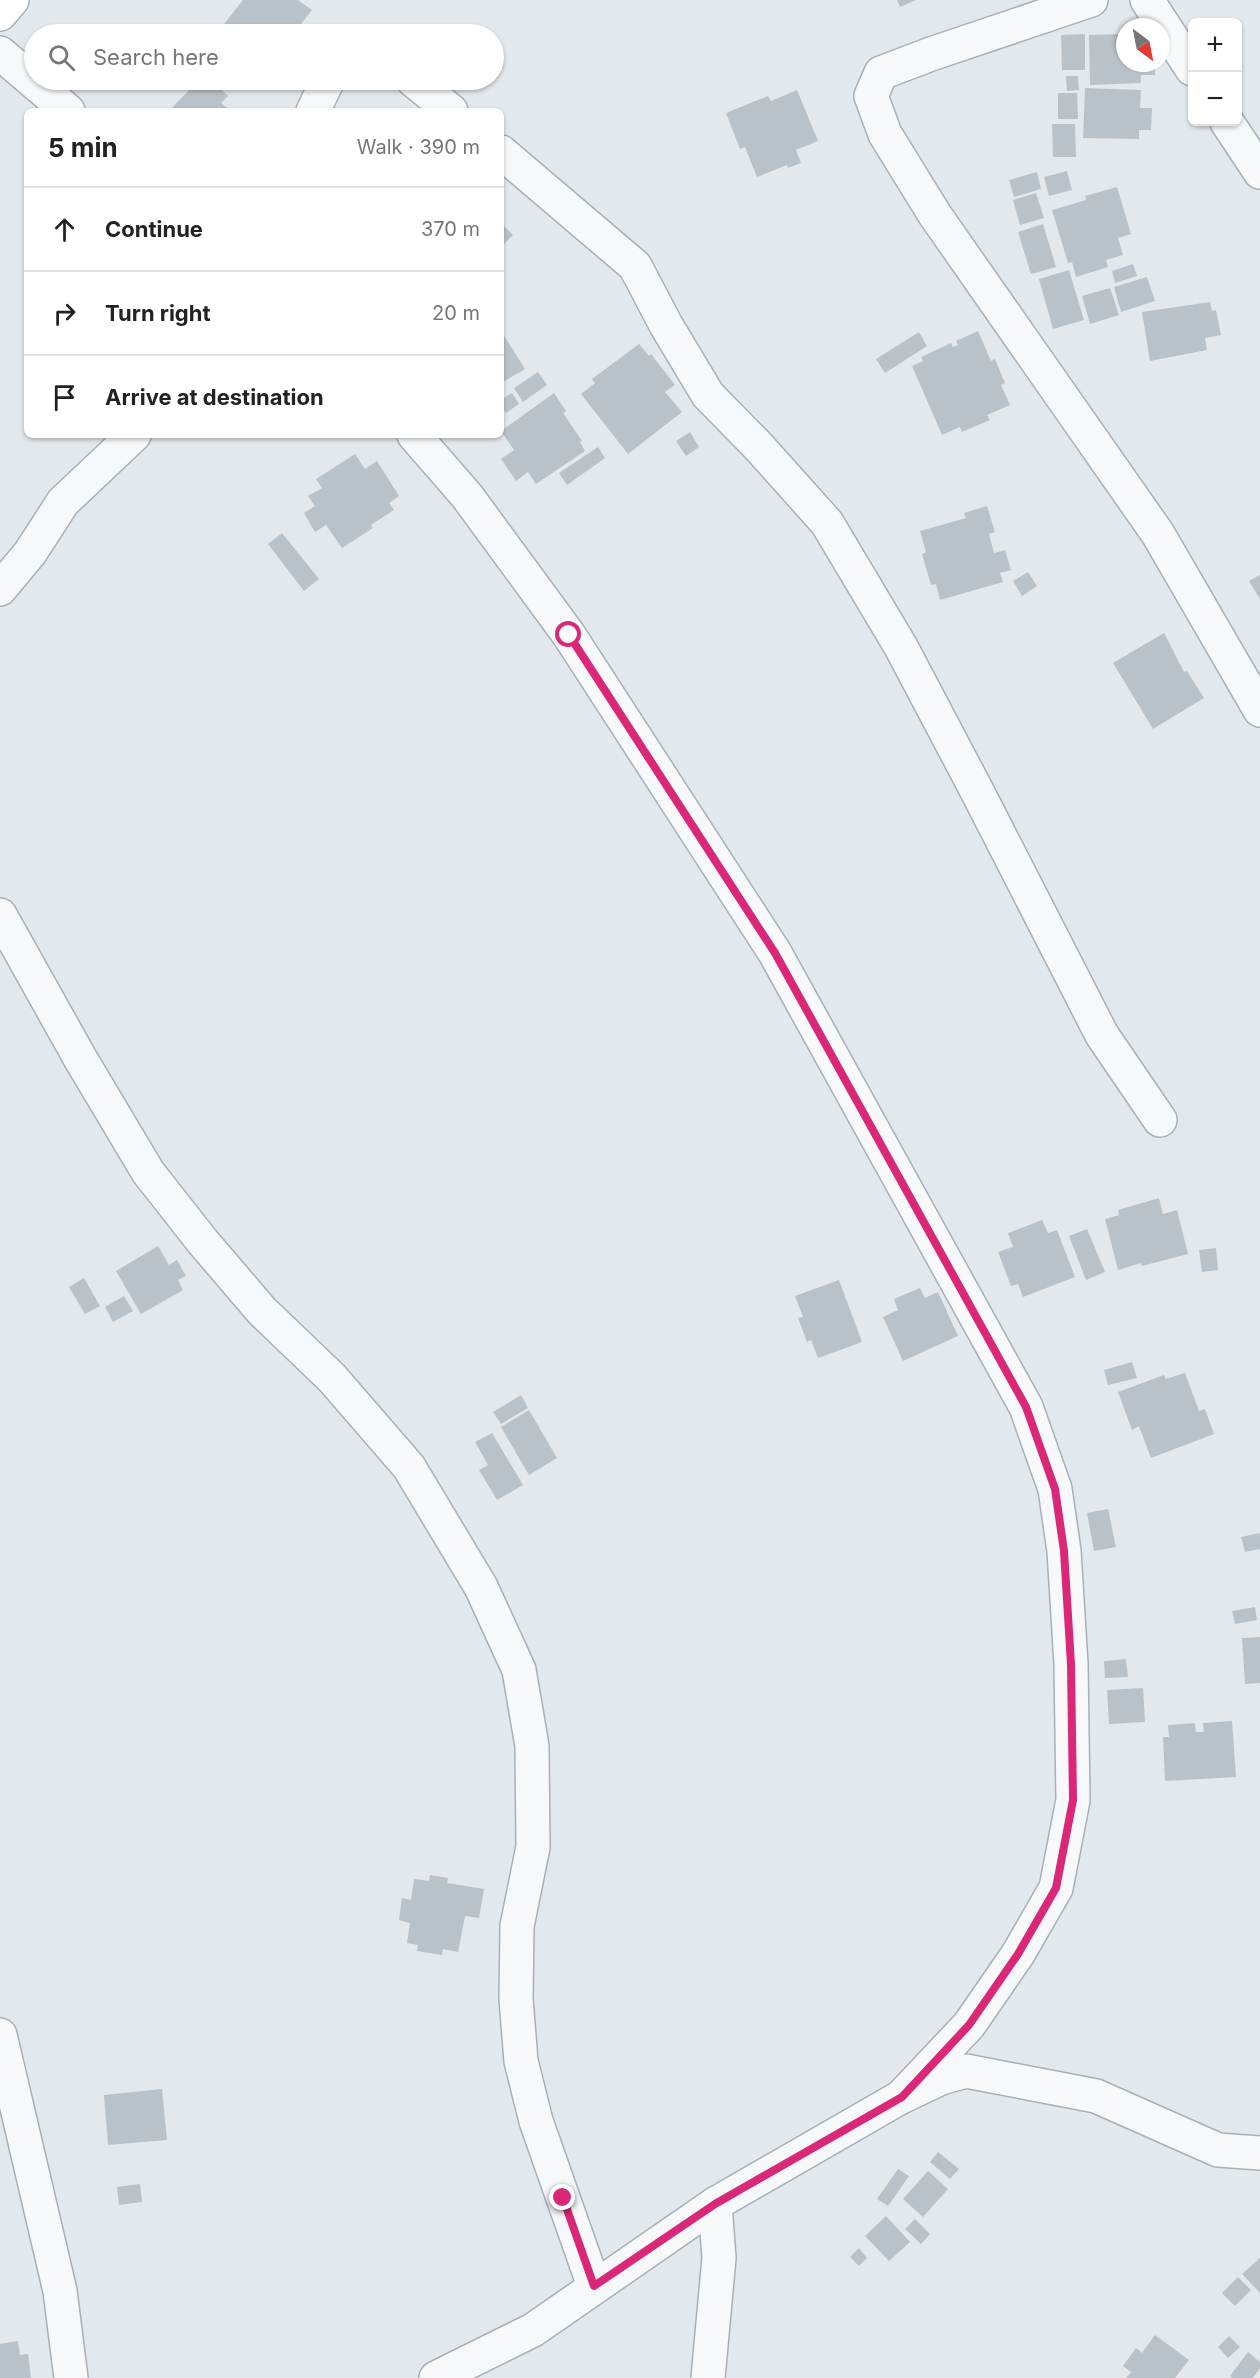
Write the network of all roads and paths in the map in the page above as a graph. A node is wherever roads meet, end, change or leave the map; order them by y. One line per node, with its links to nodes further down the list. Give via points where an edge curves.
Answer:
1 (12, 0): 4 (street)
2 (1090, 0): 20 (street, via 880,73 871,96 885,134 935,214 1158,534)
3 (1147, 0): 6 (street)
4 (0, 14)
5 (0, 53): 7 (street)
6 (1188, 63)
7 (24, 73)
8 (43, 90): 11 (street)
9 (323, 90): 12 (street)
10 (425, 90): 13 (street)
11 (64, 108)
12 (314, 108)
13 (447, 108)
14 (1230, 126): 16 (street)
15 (504, 155): 22 (street, via 635,267 708,395 827,523 902,647 1102,1035)
16 (1260, 172)
17 (131, 438): 19 (street, via 63,502 30,553)
18 (417, 438): 24 (street, via 467,496 569,635 775,953 1026,1407 1055,1489 1064,1551 1071,1664 1073,1800 1056,1888 1018,1954 969,2025)
19 (0, 589)
20 (1260, 710)
21 (0, 915): 27 (street, via 148,1172 262,1311 332,1378 409,1467 481,1587 519,1670 532,1746 533,1847 517,1926 516,1999 521,2061 536,2121)
22 (1160, 1120)
23 (0, 2035): 29 (street, via 60,2291)
24 (902, 2097): 25 (street, via 966,2071 1096,2096 1218,2150); 26 (street)
25 (1260, 2153)
26 (715, 2204): 27 (street); 30 (street, via 719,2258)
27 (594, 2286): 28 (street, via 533,2330)
28 (442, 2376)
29 (71, 2378)
30 (708, 2378)

